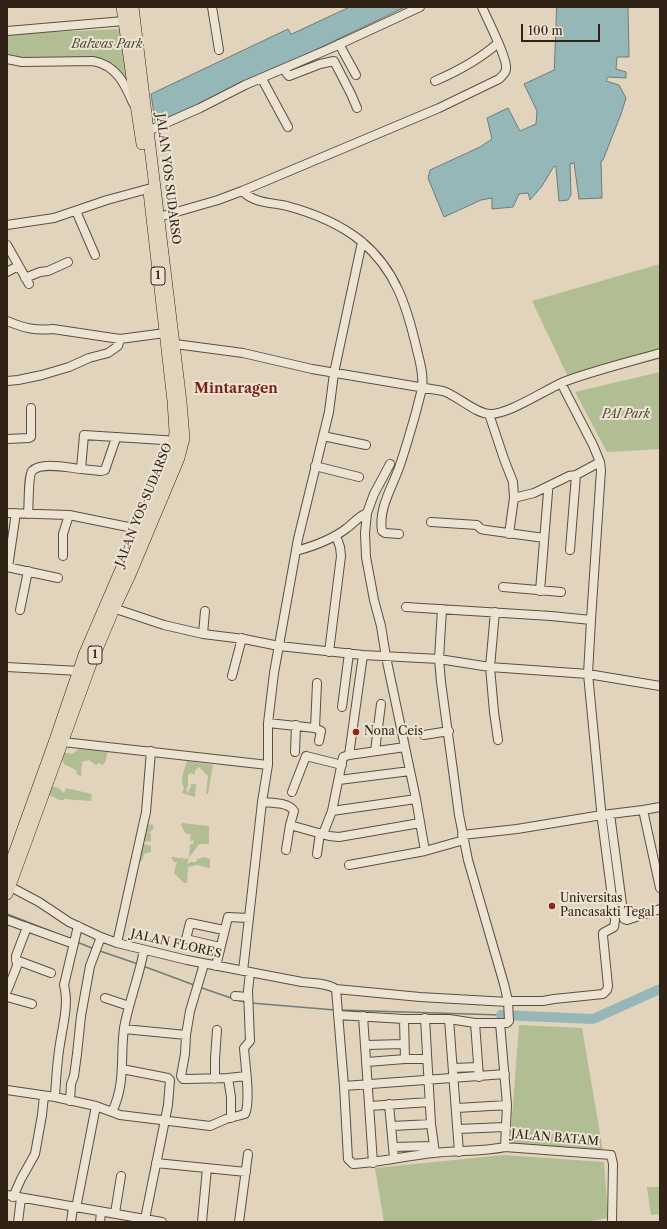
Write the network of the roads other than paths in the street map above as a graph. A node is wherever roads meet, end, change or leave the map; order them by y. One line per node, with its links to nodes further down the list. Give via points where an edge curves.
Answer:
1 (122, 7): 6 (highway, JALAN YOS SUDARSO / 1)
2 (132, 7): 19 (highway, JALAN YOS SUDARSO / 1)
3 (212, 7): 10 (street)
4 (420, 7): 9 (street)
5 (482, 7): 8 (street)
6 (124, 21): 7 (street); 17 (highway, JALAN YOS SUDARSO / 1)
7 (7, 31)
8 (498, 43): 15 (street, via 485,55); 21 (street, via 507,67 499,79 439,108)
9 (339, 44): 12 (street); 13 (street)
10 (219, 50)
11 (7, 59): 17 (street, via 22,62 93,61 101,64 121,80)
12 (285, 68): 14 (street); 16 (street, via 289,76 329,60 334,61)
13 (356, 76)
14 (262, 79): 18 (street); 19 (street)
15 (435, 81)
16 (357, 108)
17 (137, 111): 20 (highway, JALAN YOS SUDARSO / 1)
18 (288, 127)
19 (148, 131): 20 (highway, JALAN YOS SUDARSO / 1)
20 (152, 187): 22 (street); 23 (highway, JALAN YOS SUDARSO / 1); 32 (highway, JALAN YOS SUDARSO / 1)
21 (242, 192): 23 (street); 25 (street, via 251,199 285,206 321,218)
22 (76, 211): 24 (street, via 54,218); 27 (street)
23 (159, 217): 34 (highway, JALAN YOS SUDARSO / 1)
24 (7, 226)
25 (362, 242): 36 (street); 39 (street, via 385,268 404,302 419,360)
26 (7, 245): 29 (street)
27 (95, 255)
28 (68, 262): 29 (street, via 40,272 27,281)
29 (18, 266): 30 (street)
30 (7, 272)
31 (7, 321): 33 (street, via 32,329 53,329)
32 (165, 333): 33 (street); 34 (highway, JALAN YOS SUDARSO / 1)
33 (120, 339): 37 (street, via 118,346 108,354 42,375)
34 (170, 344): 36 (street, via 250,354); 45 (highway, JALAN YOS SUDARSO / 1, via 175,432)
35 (660, 353): 38 (street)
36 (334, 373): 39 (street); 42 (street)
37 (7, 381)
38 (561, 383): 41 (street, via 511,408); 47 (street)
39 (422, 388): 41 (street, via 448,393); 62 (street, via 410,433 382,514 383,533)
40 (31, 408): 44 (street, via 31,437)
41 (489, 414): 54 (street, via 512,479)
42 (323, 436): 46 (street); 49 (street)
43 (116, 438): 45 (street); 50 (street, via 105,470); 50 (street, via 84,435)
44 (7, 439)
45 (179, 441): 61 (highway, JALAN YOS SUDARSO / 1); 75 (highway, JALAN YOS SUDARSO / 1, via 179,458 130,575)
46 (366, 445)
47 (600, 462): 51 (street); 81 (street)
48 (390, 464): 57 (street)
49 (315, 466): 52 (street); 67 (street)
50 (81, 469): 58 (street, via 48,466 32,471)
51 (576, 475): 53 (street); 66 (street)
52 (359, 477)
53 (548, 487): 54 (street); 65 (street)
54 (514, 498): 63 (street)
55 (7, 513): 56 (street)
56 (16, 513): 58 (street); 69 (street)
57 (367, 513): 64 (street); 88 (street, via 366,557 382,626)
58 (28, 514): 59 (street)
59 (69, 515): 61 (street); 68 (street, via 62,534)
60 (431, 522): 63 (street, via 477,526)
61 (138, 529): 75 (highway, JALAN YOS SUDARSO / 1)
62 (399, 534)
63 (509, 534): 65 (street)
64 (336, 536): 67 (street); 85 (street, via 341,556)
65 (544, 538): 73 (street)
66 (570, 550)
67 (296, 551): 84 (street)
68 (63, 556)
69 (7, 567): 70 (street)
70 (28, 571): 71 (street); 78 (street)
71 (58, 578)
72 (503, 587): 73 (street)
73 (540, 590): 74 (street)
74 (561, 592)
75 (110, 607): 82 (street, via 164,625); 92 (highway, JALAN YOS SUDARSO / 1, via 84,655); 105 (highway, JALAN YOS SUDARSO / 1)
76 (406, 607): 77 (street)
77 (442, 609): 80 (street); 89 (street)
78 (20, 610)
79 (205, 612): 82 (street)
80 (495, 612): 81 (street); 91 (street)
81 (591, 620): 93 (street)
82 (203, 634): 83 (street)
83 (242, 638): 84 (street); 94 (street)
84 (279, 646): 85 (street); 99 (street)
85 (329, 652): 86 (street)
86 (349, 653): 87 (street); 98 (street)
87 (363, 655): 88 (street); 111 (street)
88 (386, 657): 89 (street); 107 (street)
89 (439, 659): 91 (street); 102 (street)
90 (7, 667): 92 (street)
91 (490, 668): 93 (street); 104 (street)
92 (79, 671): 131 (highway, JALAN YOS SUDARSO / 1)
93 (588, 674): 96 (street); 122 (street)
94 (232, 676)
95 (316, 683): 101 (street)
96 (660, 686)
97 (381, 704): 109 (street)
98 (342, 707)
99 (268, 723): 100 (street); 112 (street)
100 (296, 725): 101 (street); 110 (street)
101 (315, 728): 106 (street, via 321,731)
102 (449, 731): 103 (street); 126 (street)
103 (424, 735)
104 (498, 740)
105 (63, 742): 108 (street); 131 (highway, JALAN YOS SUDARSO / 1)
106 (319, 742)
107 (405, 747): 109 (street); 114 (street)
108 (151, 751): 112 (street); 141 (street, via 146,812)
109 (375, 751): 111 (street)
110 (295, 752)
111 (349, 755): 113 (street, via 343,757)
112 (268, 765): 118 (street)
113 (342, 765): 115 (street); 116 (street, via 306,756)
114 (410, 771): 115 (street); 117 (street)
115 (339, 780): 121 (street)
116 (292, 792)
117 (416, 799): 121 (street); 123 (street)
118 (262, 802): 124 (street, via 291,807 294,811); 134 (street)
119 (660, 807): 120 (street)
120 (643, 810): 122 (street); 132 (street)
121 (332, 811): 125 (street)
122 (606, 814): 126 (street); 133 (street, via 624,919); 156 (street, JALAN FLORES, via 615,920 612,930 603,933 607,990 603,994)
123 (420, 823): 125 (street, via 339,836); 128 (street)
124 (290, 825): 125 (street); 127 (street)
125 (321, 833): 129 (street)
126 (463, 838): 128 (street); 156 (street)
127 (286, 850)
128 (425, 851): 130 (street)
129 (317, 854)
130 (349, 866)
131 (9, 881): 136 (street, JALAN FLORES)
132 (660, 888)
133 (660, 909)
134 (249, 918): 138 (street, via 228,916); 147 (street)
135 (7, 920): 137 (street)
136 (78, 926): 139 (street, JALAN FLORES); 140 (street)
137 (27, 927): 140 (street); 144 (street)
138 (224, 930): 142 (street); 142 (street, via 190,923 186,939)
139 (101, 937): 141 (street, JALAN FLORES); 188 (street, via 90,966)
140 (74, 940): 187 (street, via 64,985 65,1010)
141 (117, 943): 143 (street, JALAN FLORES)
142 (220, 947): 146 (street)
143 (144, 950): 145 (street, JALAN FLORES); 157 (street)
144 (16, 960): 148 (street); 150 (street, via 17,966)
145 (204, 964): 146 (street, JALAN FLORES); 167 (street, via 192,1001)
146 (216, 966): 147 (street, JALAN FLORES)
147 (247, 972): 149 (street, JALAN FLORES); 154 (street)
148 (51, 973)
149 (336, 989): 156 (street, JALAN FLORES); 158 (street)
150 (7, 991)
151 (235, 996): 154 (street)
152 (7, 997): 155 (street)
153 (105, 998): 157 (street)
154 (249, 1000): 177 (street, via 250,1041 244,1048)
155 (32, 1004)
156 (508, 1004): 164 (street, via 509,1019 507,1023)
157 (129, 1006): 165 (street)
158 (338, 1014): 159 (street); 184 (street)
159 (363, 1016): 161 (street); 169 (street)
160 (425, 1018): 161 (street); 162 (street); 171 (street)
161 (404, 1019): 168 (street)
162 (449, 1020): 163 (street); 174 (street)
163 (475, 1022): 164 (street); 173 (street)
164 (500, 1023): 176 (street, JALAN BATAM)
165 (124, 1029): 167 (street); 175 (street)
166 (217, 1030): 180 (street)
167 (186, 1035): 180 (street, via 182,1078)
168 (404, 1044): 169 (street); 170 (street)
169 (366, 1045): 172 (street)
170 (405, 1059): 171 (street); 172 (street)
171 (427, 1059): 181 (street)
172 (367, 1062): 183 (street)
173 (478, 1067): 174 (street); 178 (street)
174 (453, 1068): 182 (street)
175 (122, 1070): 195 (street, via 118,1100); 197 (street, via 170,1079)
176 (505, 1074): 178 (street); 191 (street, JALAN BATAM)
177 (246, 1076): 179 (street); 196 (street, via 246,1113)
178 (479, 1077): 182 (street)
179 (228, 1078): 180 (street); 196 (street)
180 (215, 1079)
181 (429, 1079): 182 (street); 183 (street); 189 (street)
182 (454, 1079): 194 (street)
183 (368, 1084): 184 (street); 193 (street)
184 (344, 1086): 209 (street, via 348,1159 353,1164)
185 (7, 1090): 186 (street)
186 (44, 1096): 187 (street); 213 (street, via 35,1154)
187 (55, 1097): 188 (street)
188 (70, 1101): 192 (street)
189 (430, 1102): 190 (street); 198 (street)
190 (389, 1104): 193 (street); 199 (street)
191 (507, 1105): 194 (street); 200 (street, JALAN BATAM)
192 (96, 1106): 195 (street); 214 (street)
193 (369, 1106): 209 (street)
194 (457, 1108): 201 (street)
195 (112, 1112): 197 (street)
196 (231, 1118): 197 (street, via 210,1126)
197 (164, 1120): 208 (street)
198 (431, 1124): 199 (street); 204 (street)
199 (392, 1126): 202 (street)
200 (505, 1127): 201 (street); 203 (street, JALAN BATAM)
201 (458, 1129): 205 (street)
202 (393, 1147): 204 (street); 207 (street)
203 (504, 1147): 205 (street); 224 (street, JALAN BATAM, via 611,1155)
204 (434, 1149): 205 (street); 207 (street)
205 (459, 1152)
206 (248, 1154): 211 (street)
207 (394, 1158): 209 (street)
208 (156, 1163): 210 (street); 217 (street)
209 (372, 1163)
210 (207, 1168): 211 (street); 222 (street)
211 (246, 1172): 223 (street)
212 (121, 1176): 216 (street)
213 (14, 1197): 214 (street); 218 (street)
214 (75, 1207): 215 (street); 219 (street)
215 (101, 1212): 216 (street); 220 (street)
216 (114, 1213): 217 (street)
217 (146, 1220): 221 (street)
218 (18, 1222)
219 (70, 1222)
220 (100, 1222)
221 (162, 1222)
222 (202, 1222)
223 (240, 1222)
224 (612, 1222)

